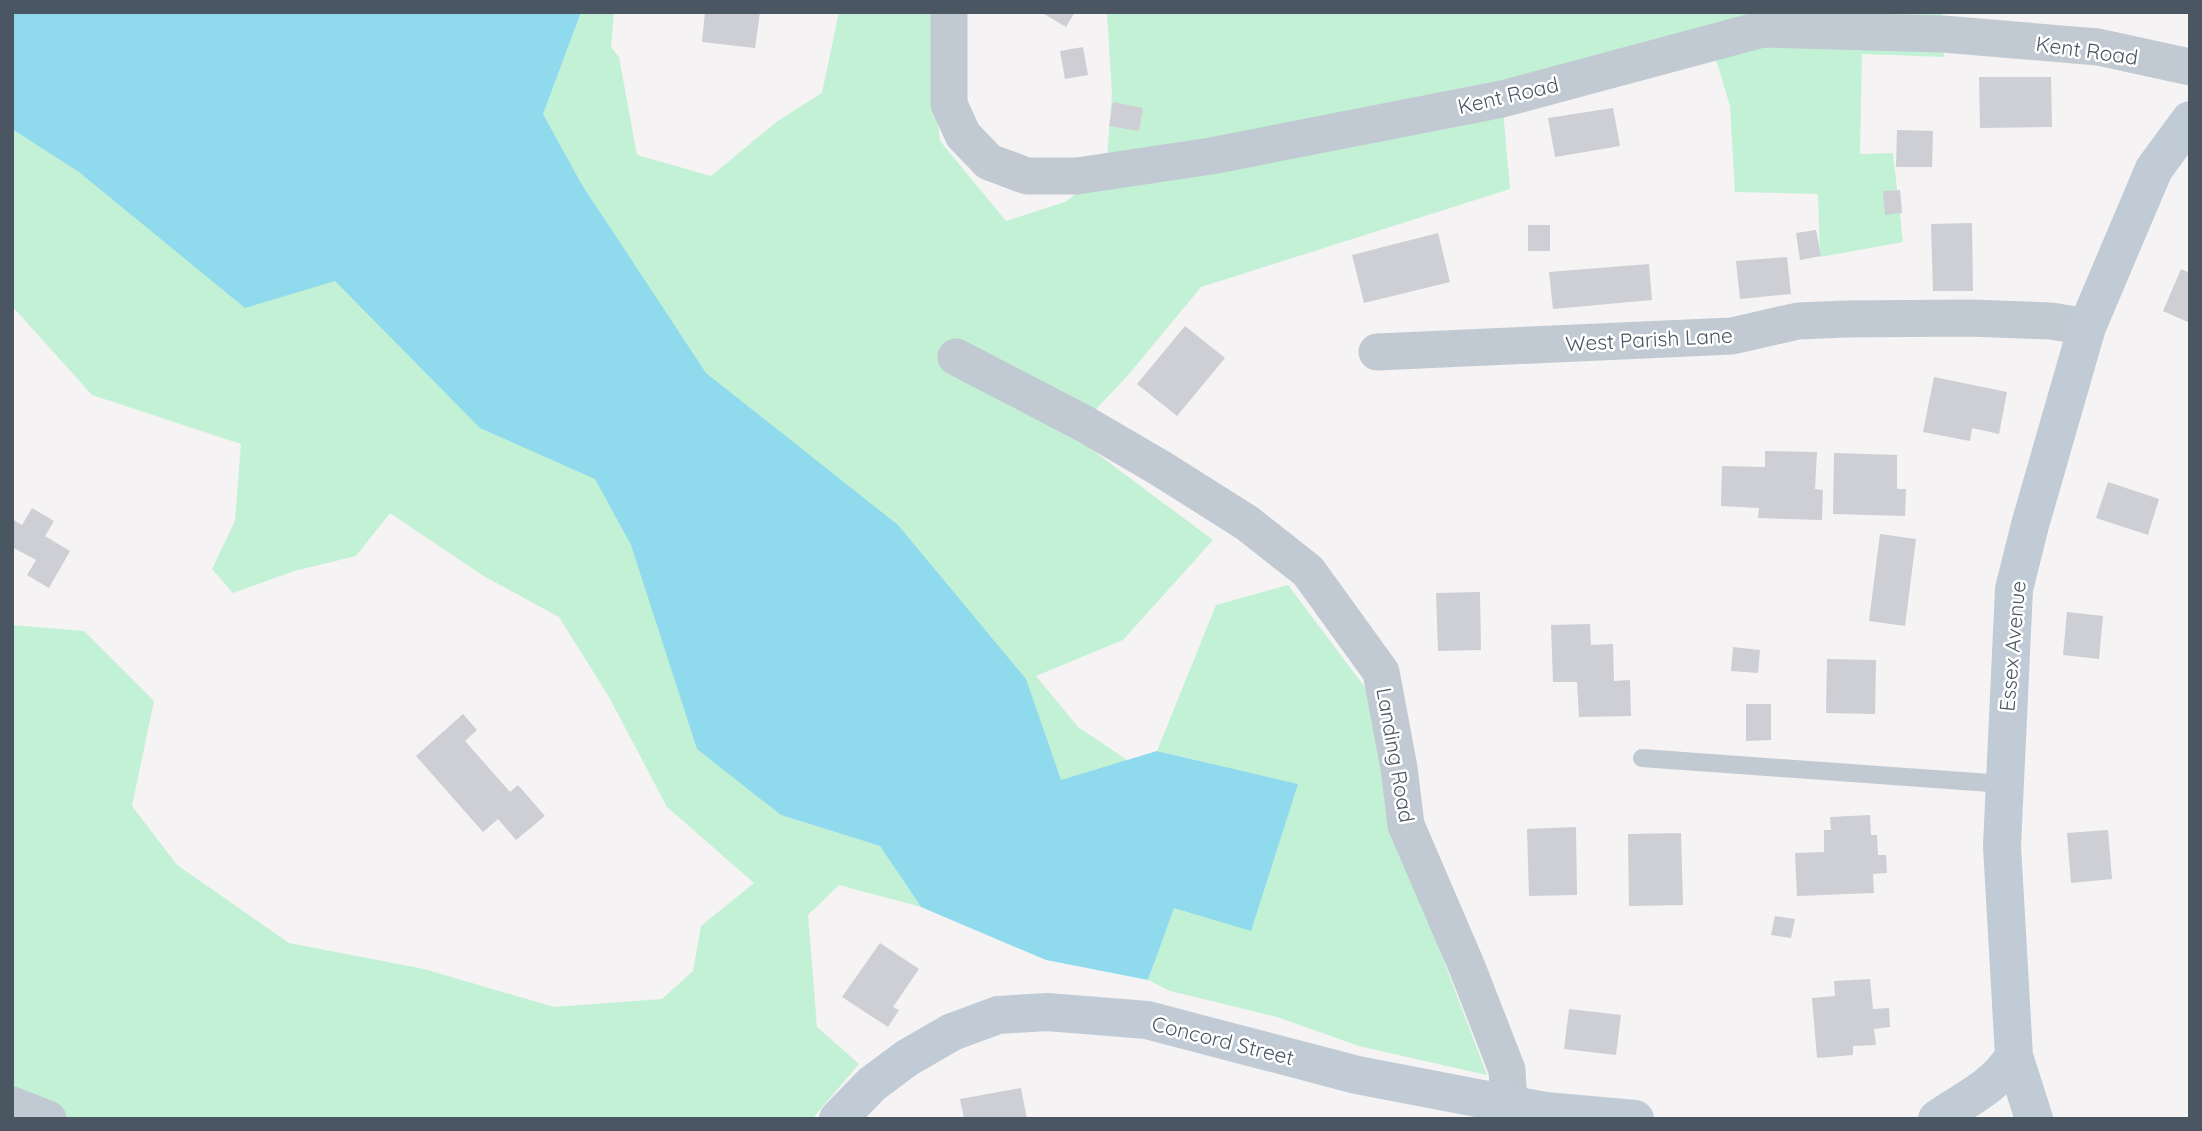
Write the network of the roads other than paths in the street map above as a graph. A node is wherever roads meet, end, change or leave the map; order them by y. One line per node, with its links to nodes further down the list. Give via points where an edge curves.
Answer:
1 (949, 12): 2 (street, Kent Road, via 949,104 963,135 989,162 1027,176 1077,176 1211,156 1502,99)
2 (1716, 26): 3 (street, Kent Road, via 1943,34 2098,47)
3 (2190, 66)
4 (2190, 120): 5 (main road, Essex Avenue, via 2154,169)
5 (2087, 327): 6 (street, West Parish Lane, via 1970,318 1845,319 1798,321 1732,336); 9 (main road, Essex Avenue, via 2014,589)
6 (1377, 352)
7 (956, 357): 11 (street, Landing Road, via 1160,468 1247,523 1308,571 1381,672 1406,825 1507,1070)
8 (1642, 758): 9 (lane)
9 (2004, 784): 10 (main road, Essex Avenue, via 2001,846)
10 (2014, 1056): 17 (main road, via 1984,1090); 18 (main road, Essex Avenue)
11 (1509, 1104): 13 (main road, Concord Street); 15 (main road, Concord Street, via 1357,1075 1147,1020 1046,1012 998,1015 952,1032 872,1084)
12 (12, 1105): 14 (street)
13 (1595, 1117): 16 (main road, Concord Street)
14 (48, 1119)
15 (838, 1119)
16 (1635, 1119)
17 (1937, 1119)
18 (2034, 1119)

